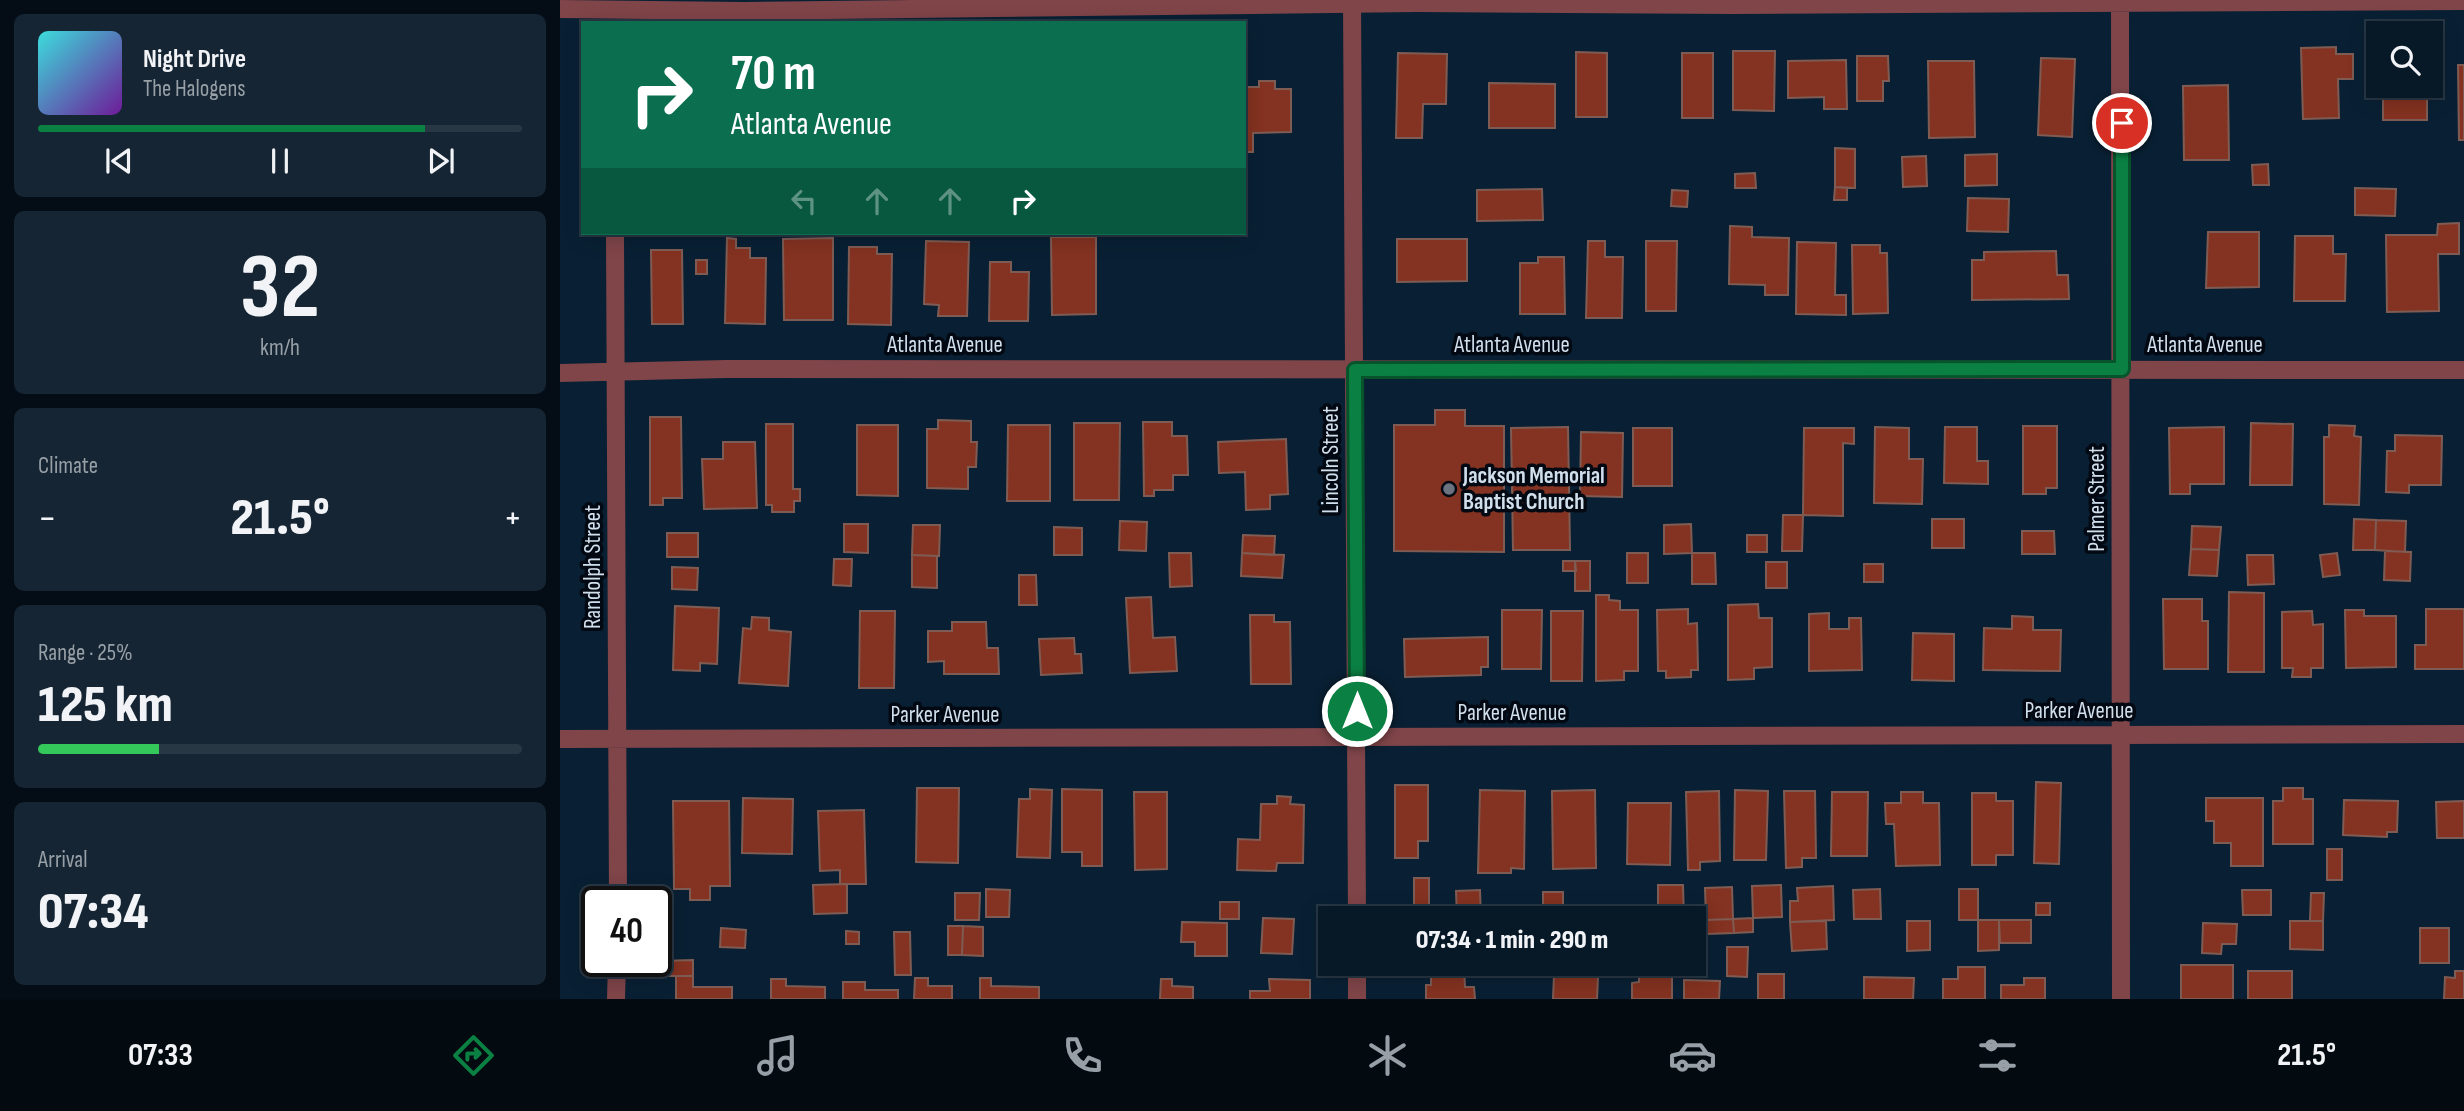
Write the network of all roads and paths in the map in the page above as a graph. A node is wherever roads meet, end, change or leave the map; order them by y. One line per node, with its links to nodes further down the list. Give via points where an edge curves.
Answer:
1 (2464, 1): 3 (street)
2 (1352, 2): 3 (street); 5 (street); 8 (street, Lincoln Street)
3 (2120, 2): 7 (street, Palmer Street)
4 (560, 9): 5 (street)
5 (615, 11)
6 (615, 235): 10 (street, Randolph Street)
7 (2122, 369): 8 (street, Atlanta Avenue); 9 (street, Atlanta Avenue); 13 (street, Palmer Street)
8 (1355, 370): 10 (street, Atlanta Avenue); 14 (street, Lincoln Street)
9 (2464, 370)
10 (616, 372): 11 (street, Atlanta Avenue); 16 (street, Randolph Street)
11 (560, 373)
12 (2464, 734): 13 (street, Parker Avenue)
13 (2121, 735): 14 (street, Parker Avenue); 23 (street, Palmer Street)
14 (1357, 737): 16 (street, Parker Avenue); 18 (street, Lincoln Street)
15 (560, 739): 16 (street, Parker Avenue)
16 (618, 739): 17 (street, Randolph Street)
17 (618, 886)
18 (1357, 906)
19 (1357, 976): 22 (street)
20 (617, 977): 21 (street)
21 (616, 999)
22 (1356, 999)
23 (2121, 999)

